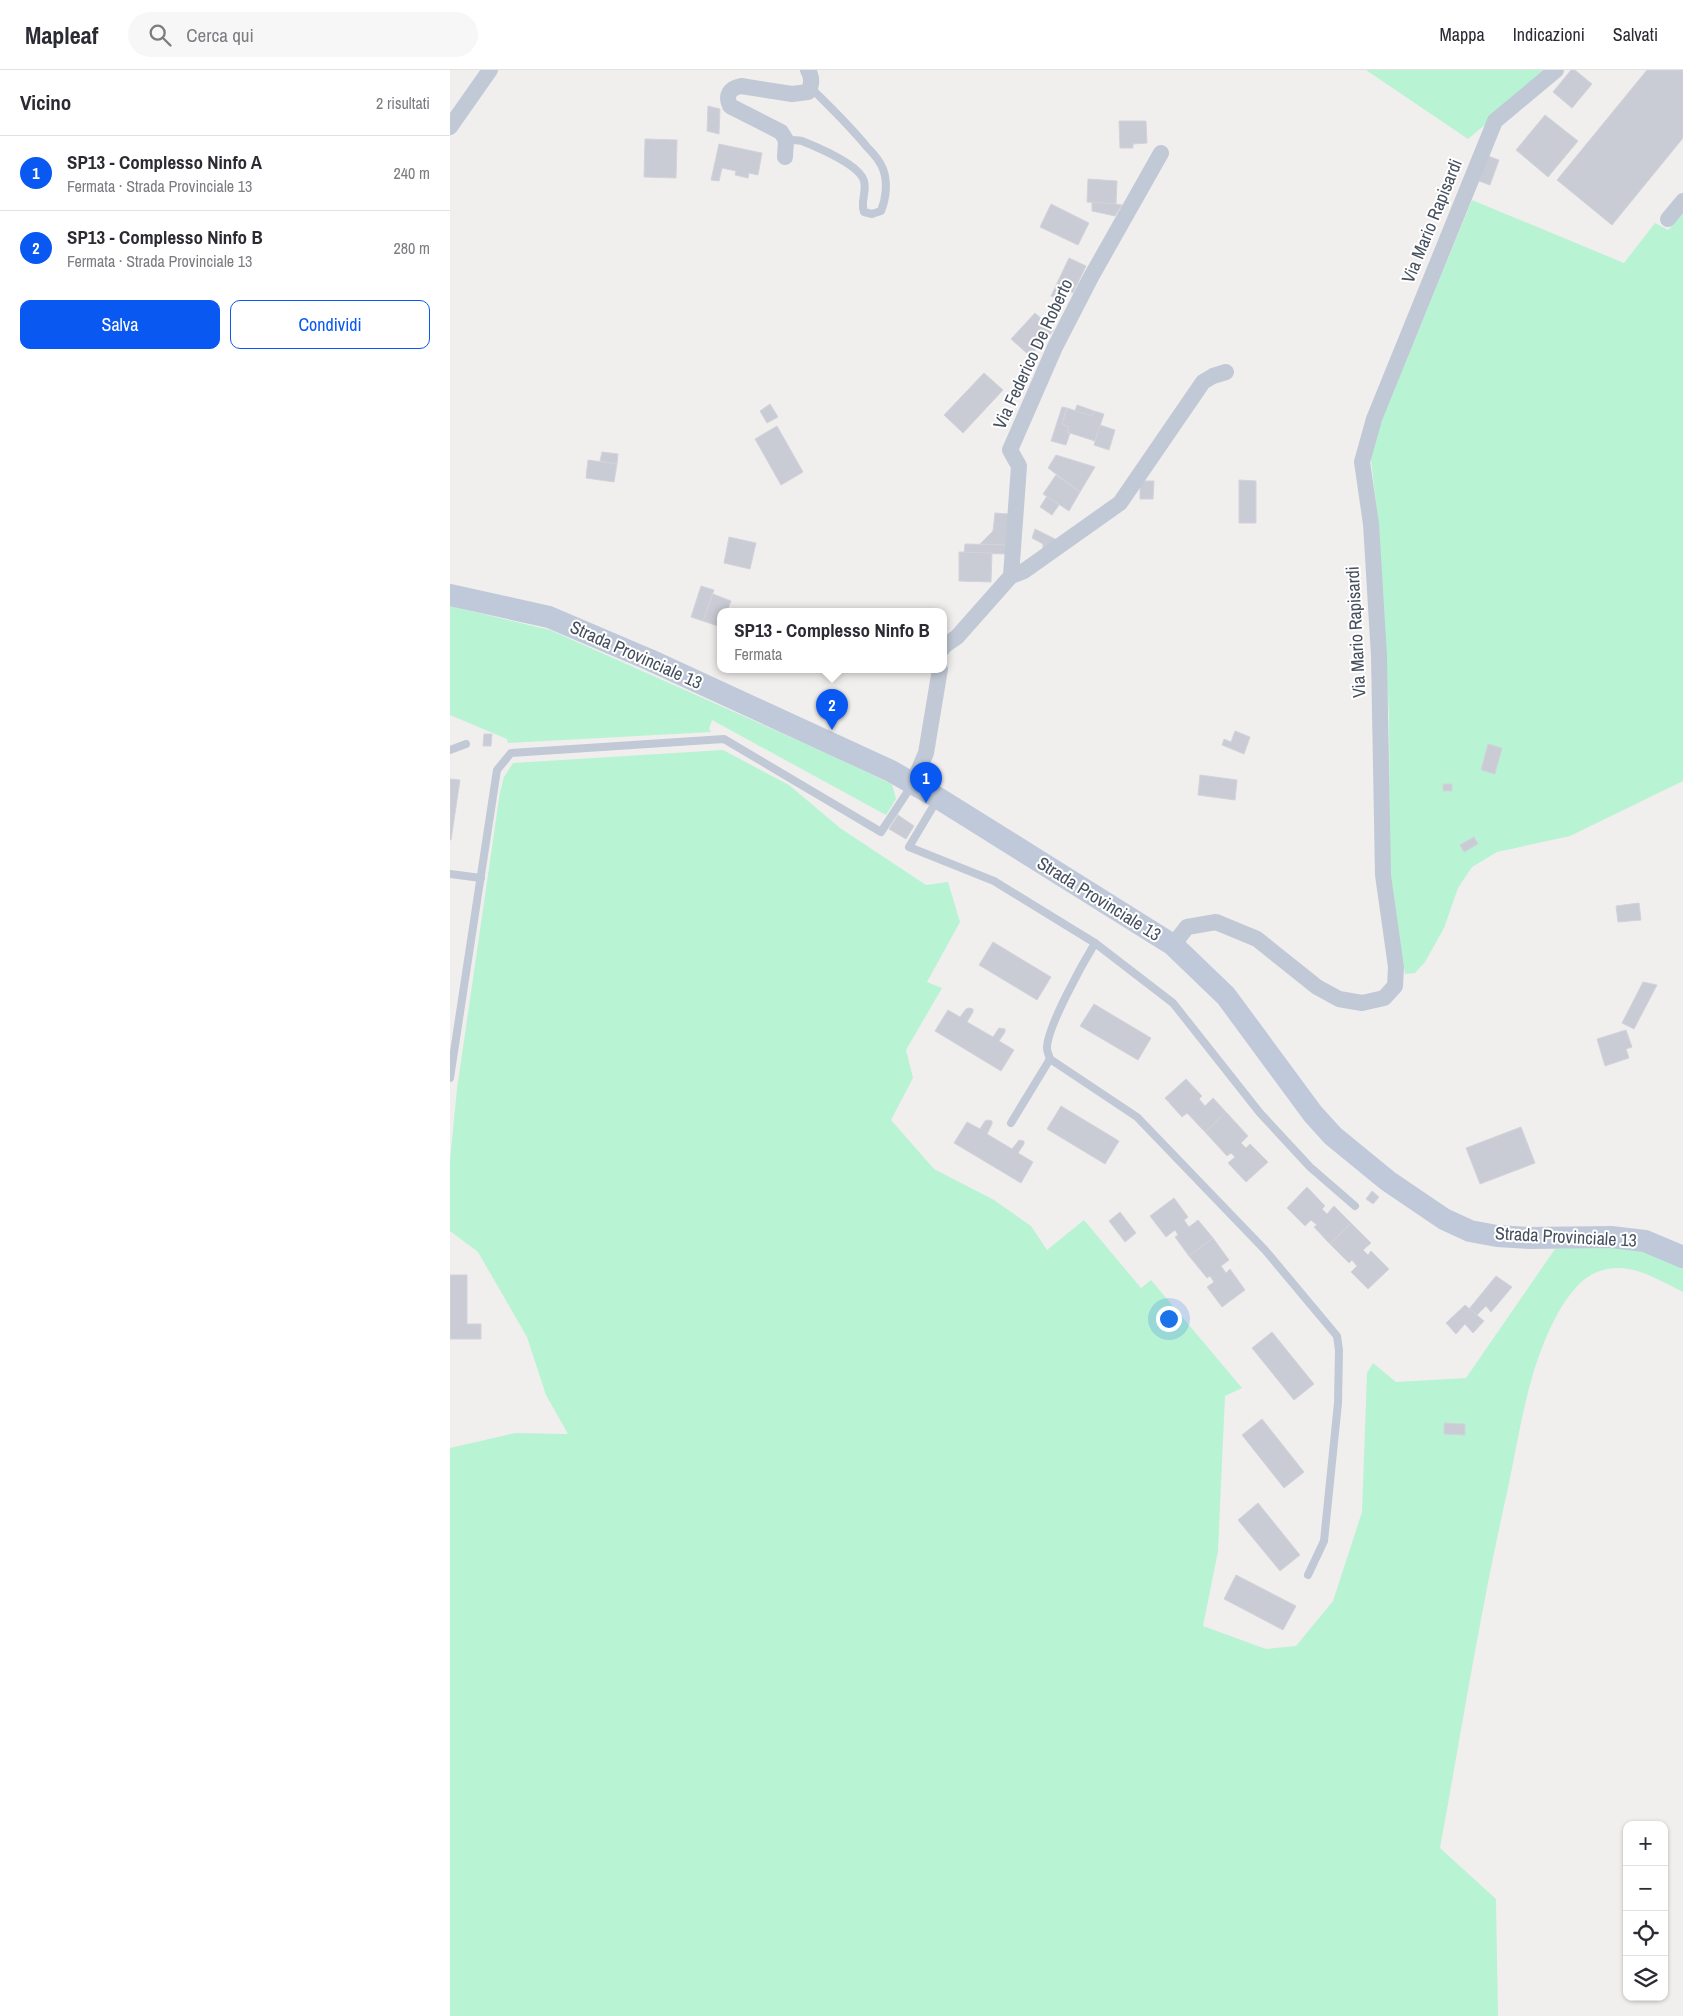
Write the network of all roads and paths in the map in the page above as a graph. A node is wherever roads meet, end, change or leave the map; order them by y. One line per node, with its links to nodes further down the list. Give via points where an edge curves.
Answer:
1 (490, 70): 5 (street)
2 (808, 70): 4 (street)
3 (1556, 70): 23 (street, Via Mario Rapisardi, via 1495,121 1374,419 1362,462 1371,524 1379,656 1383,875 1396,967 1395,986 1384,998 1362,1003 1339,999 1317,987 1257,939 1216,922 1187,927)
4 (810, 87): 6 (street, via 808,92 799,94 741,86 729,91 730,106 781,132); 6 (lane, via 846,121 883,169 886,186 881,212 864,212 864,179 850,165 800,141)
5 (450, 127)
6 (786, 140): 8 (street)
7 (1160, 153): 12 (street, Via Federico De Roberto, via 1091,277 1010,450 1019,466)
8 (786, 157)
9 (1683, 201): 10 (street)
10 (1668, 219)
11 (1226, 372): 12 (street, via 1203,382 1120,503 1024,572)
12 (1012, 576): 14 (street)
13 (450, 595): 18 (main road, Strada Provinciale 13, via 549,617 650,660)
14 (947, 644)
15 (939, 673): 18 (street, via 926,753)
16 (466, 744): 17 (lane)
17 (450, 750)
18 (913, 783): 19 (main road, Strada Provinciale 13); 21 (lane, via 881,832 724,739 511,753 498,770)
19 (938, 798): 22 (lane, via 908,847 994,881); 23 (main road, Strada Provinciale 13)
20 (450, 874): 21 (lane)
21 (481, 878): 25 (lane)
22 (1095, 943): 24 (lane, via 1078,971 1050,1033 1047,1048); 27 (lane, via 1173,1003 1260,1113 1310,1168)
23 (1173, 945): 28 (main road, Strada Provinciale 13, via 1226,996 1313,1114 1333,1136 1388,1181 1444,1219 1470,1231 1497,1236 1611,1237 1645,1241)
24 (1050, 1059): 26 (lane); 29 (lane, via 1137,1117 1265,1250 1337,1336 1338,1403 1324,1541)
25 (450, 1078)
26 (1011, 1123)
27 (1355, 1206)
28 (1683, 1257)
29 (1308, 1575)

